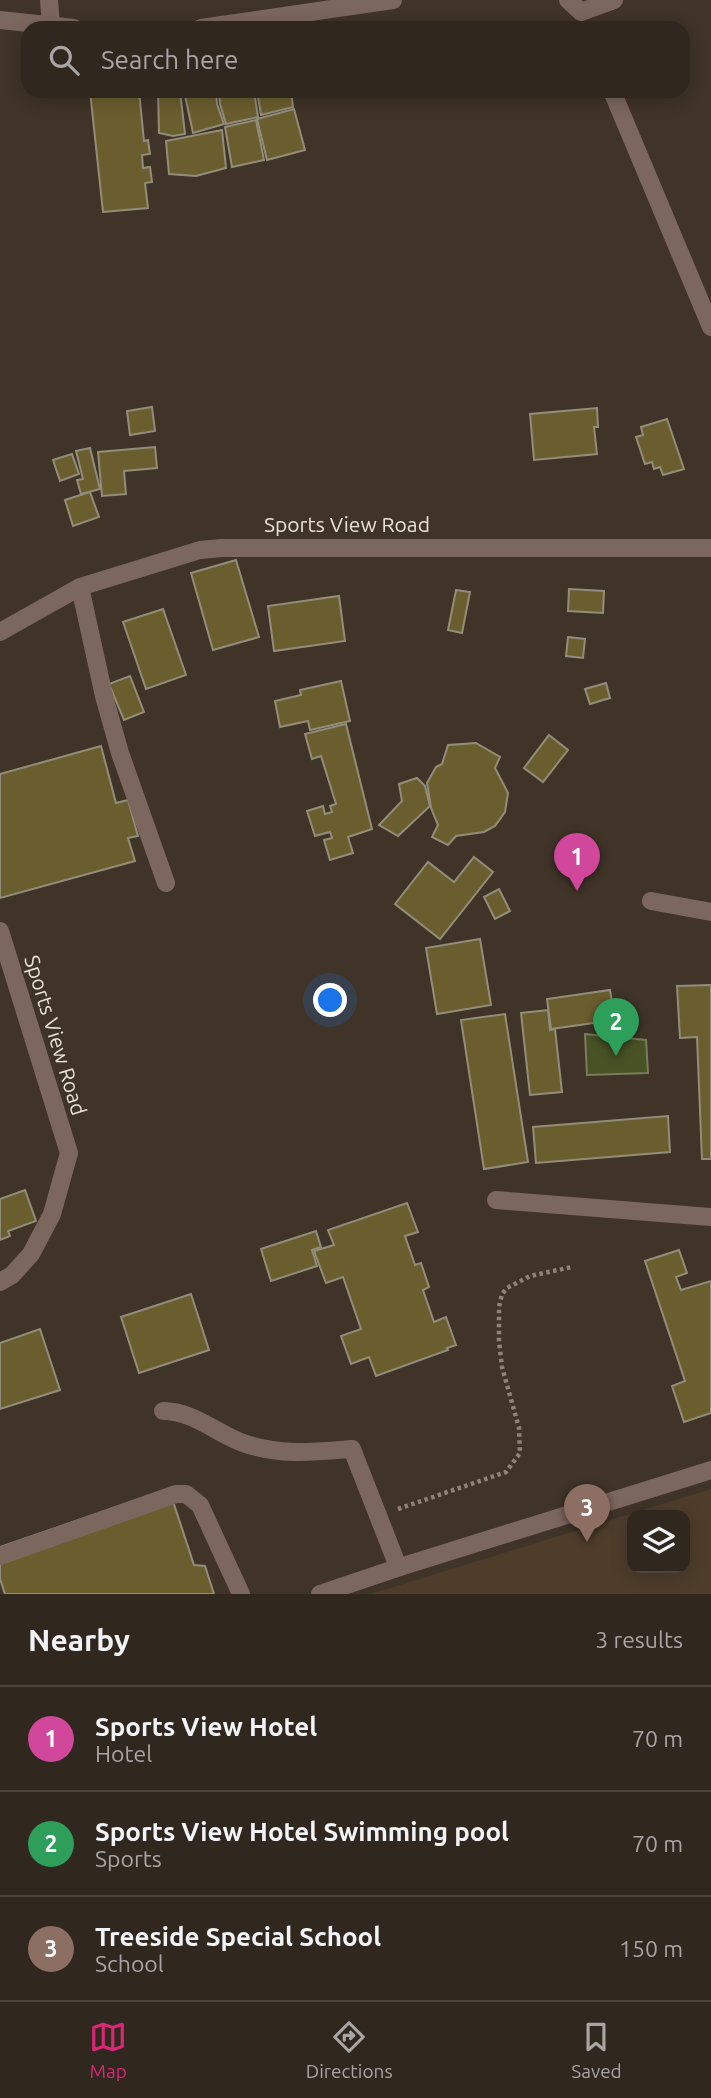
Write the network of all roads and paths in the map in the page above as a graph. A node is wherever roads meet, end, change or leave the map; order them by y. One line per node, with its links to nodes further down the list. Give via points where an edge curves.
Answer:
1 (49, 0): 6 (street)
2 (393, 0): 7 (street)
3 (614, 0): 4 (street)
4 (578, 13)
5 (0, 20): 8 (street)
6 (51, 21)
7 (249, 21)
8 (21, 22)
9 (615, 98): 10 (street)
10 (711, 327)
11 (711, 548): 12 (street, Sports View Road, via 235,547 200,550)
12 (80, 587): 13 (street, Sports View Road); 14 (street, via 120,752)
13 (0, 632)
14 (166, 883)
15 (651, 901): 16 (street)
16 (711, 912)
17 (0, 931): 21 (street, Sports View Road, via 69,1153 52,1213 31,1254)
18 (496, 1200): 19 (street)
19 (711, 1217)
20 (572, 1267): 24 (path, via 530,1276 502,1294 499,1341 519,1428 520,1453 506,1472)
21 (0, 1282)
22 (163, 1411): 24 (street, via 183,1412 241,1442 270,1451 297,1454 352,1449)
23 (711, 1470): 26 (street)
24 (377, 1516): 26 (street)
25 (0, 1556): 27 (street, via 186,1494 200,1505)
26 (400, 1567): 28 (street)
27 (240, 1594)
28 (320, 1594)

